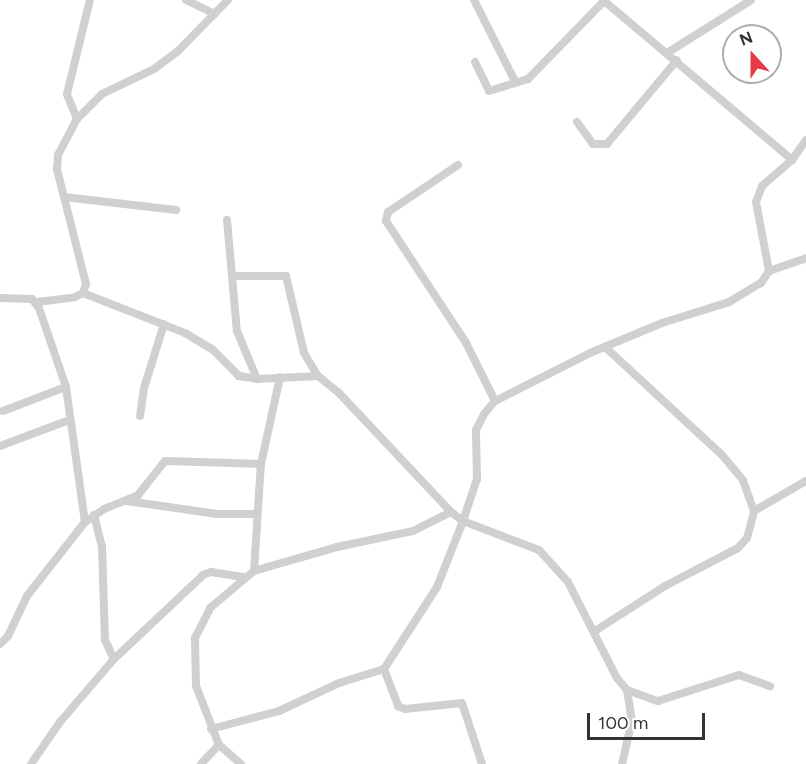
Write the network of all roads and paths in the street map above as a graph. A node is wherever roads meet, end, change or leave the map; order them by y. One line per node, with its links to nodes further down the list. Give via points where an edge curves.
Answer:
1 (90, 0): 12 (street, via 67,94)
2 (186, 0): 7 (street)
3 (228, 0): 7 (street)
4 (474, 0): 11 (street)
5 (751, 0): 8 (street)
6 (604, 1): 8 (street); 11 (street, via 531,76)
7 (214, 14): 12 (street, via 178,51 153,69 102,94)
8 (667, 53): 9 (street)
9 (677, 60): 13 (street, via 608,144 593,144); 15 (street)
10 (475, 62): 11 (street, via 489,91)
11 (516, 83)
12 (77, 119): 17 (street, via 58,155)
13 (577, 122)
14 (806, 140): 15 (street)
15 (792, 160): 21 (street, via 762,186 756,201)
16 (458, 165): 32 (street, via 388,212 386,221 466,343)
17 (64, 196): 18 (street); 23 (street, via 86,284)
18 (176, 210)
19 (227, 219): 22 (street)
20 (806, 258): 21 (street)
21 (769, 271): 27 (street, via 745,295)
22 (232, 276): 28 (street, via 286,276 304,353); 30 (street, via 239,342)
23 (83, 293): 25 (street); 26 (street)
24 (0, 298): 25 (street)
25 (37, 302): 31 (street)
26 (164, 324): 30 (street, via 212,349 239,376); 34 (street, via 144,388)
27 (605, 346): 32 (street); 40 (street, via 721,454 743,480)
28 (318, 376): 29 (street); 41 (street, via 339,393)
29 (280, 377): 30 (street); 37 (street)
30 (256, 379)
31 (66, 387): 33 (street); 35 (street)
32 (495, 401): 44 (street, via 476,430 477,479)
33 (3, 411)
34 (140, 416)
35 (69, 420): 36 (street); 45 (street)
36 (0, 446)
37 (261, 464): 39 (street, via 165,461 148,487); 42 (street)
38 (806, 481): 40 (street)
39 (127, 501): 42 (street, via 217,514); 43 (street)
40 (754, 511): 48 (street, via 749,532 738,548 675,581)
41 (451, 512): 44 (street); 46 (street, via 413,531 337,547)
42 (257, 514): 46 (street)
43 (94, 515): 45 (street); 50 (street, via 102,546 105,640)
44 (463, 521): 48 (street, via 539,550 568,582); 51 (street, via 437,587)
45 (85, 522): 49 (street, via 27,596 8,636)
46 (254, 571): 47 (street)
47 (243, 577): 50 (street, via 212,572 203,576); 54 (street, via 210,608 195,638 196,686)
48 (595, 631): 53 (street, via 617,678)
49 (0, 644)
50 (114, 659): 56 (street, via 60,722)
51 (384, 669): 54 (street, via 339,683 279,711); 59 (street, via 398,706 405,710 462,704)
52 (770, 686): 53 (street, via 739,675 658,701)
53 (627, 690): 60 (street, via 632,720)
54 (211, 729): 55 (street)
55 (219, 745): 57 (street); 58 (street)
56 (31, 764)
57 (201, 764)
58 (241, 764)
59 (482, 764)
60 (622, 764)

